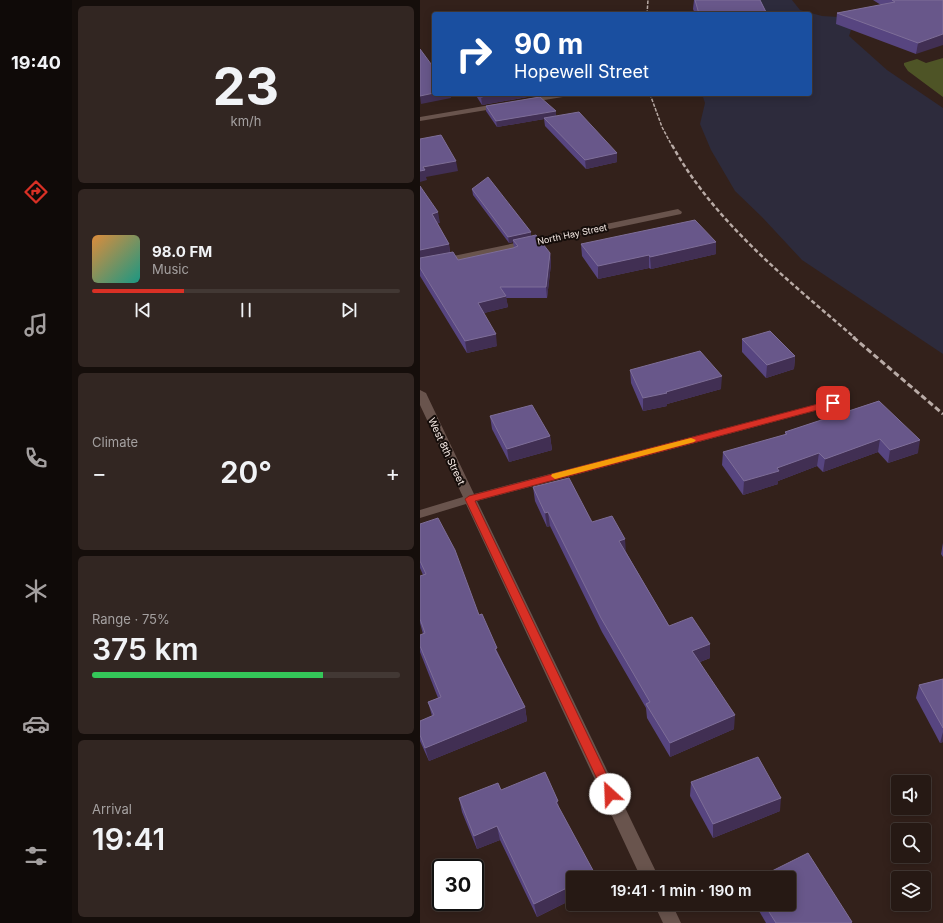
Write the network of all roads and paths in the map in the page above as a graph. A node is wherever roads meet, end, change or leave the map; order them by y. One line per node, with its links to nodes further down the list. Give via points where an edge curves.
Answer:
1 (558, 96): 2 (street)
2 (420, 119)
3 (678, 212): 4 (street, North Hay Street)
4 (420, 266)
5 (420, 393): 7 (street, West 8th Street)
6 (833, 403): 7 (street)
7 (469, 499): 8 (street); 9 (street, West 8th Street)
8 (420, 514)
9 (647, 871)
10 (666, 911): 11 (street)
11 (672, 923)

